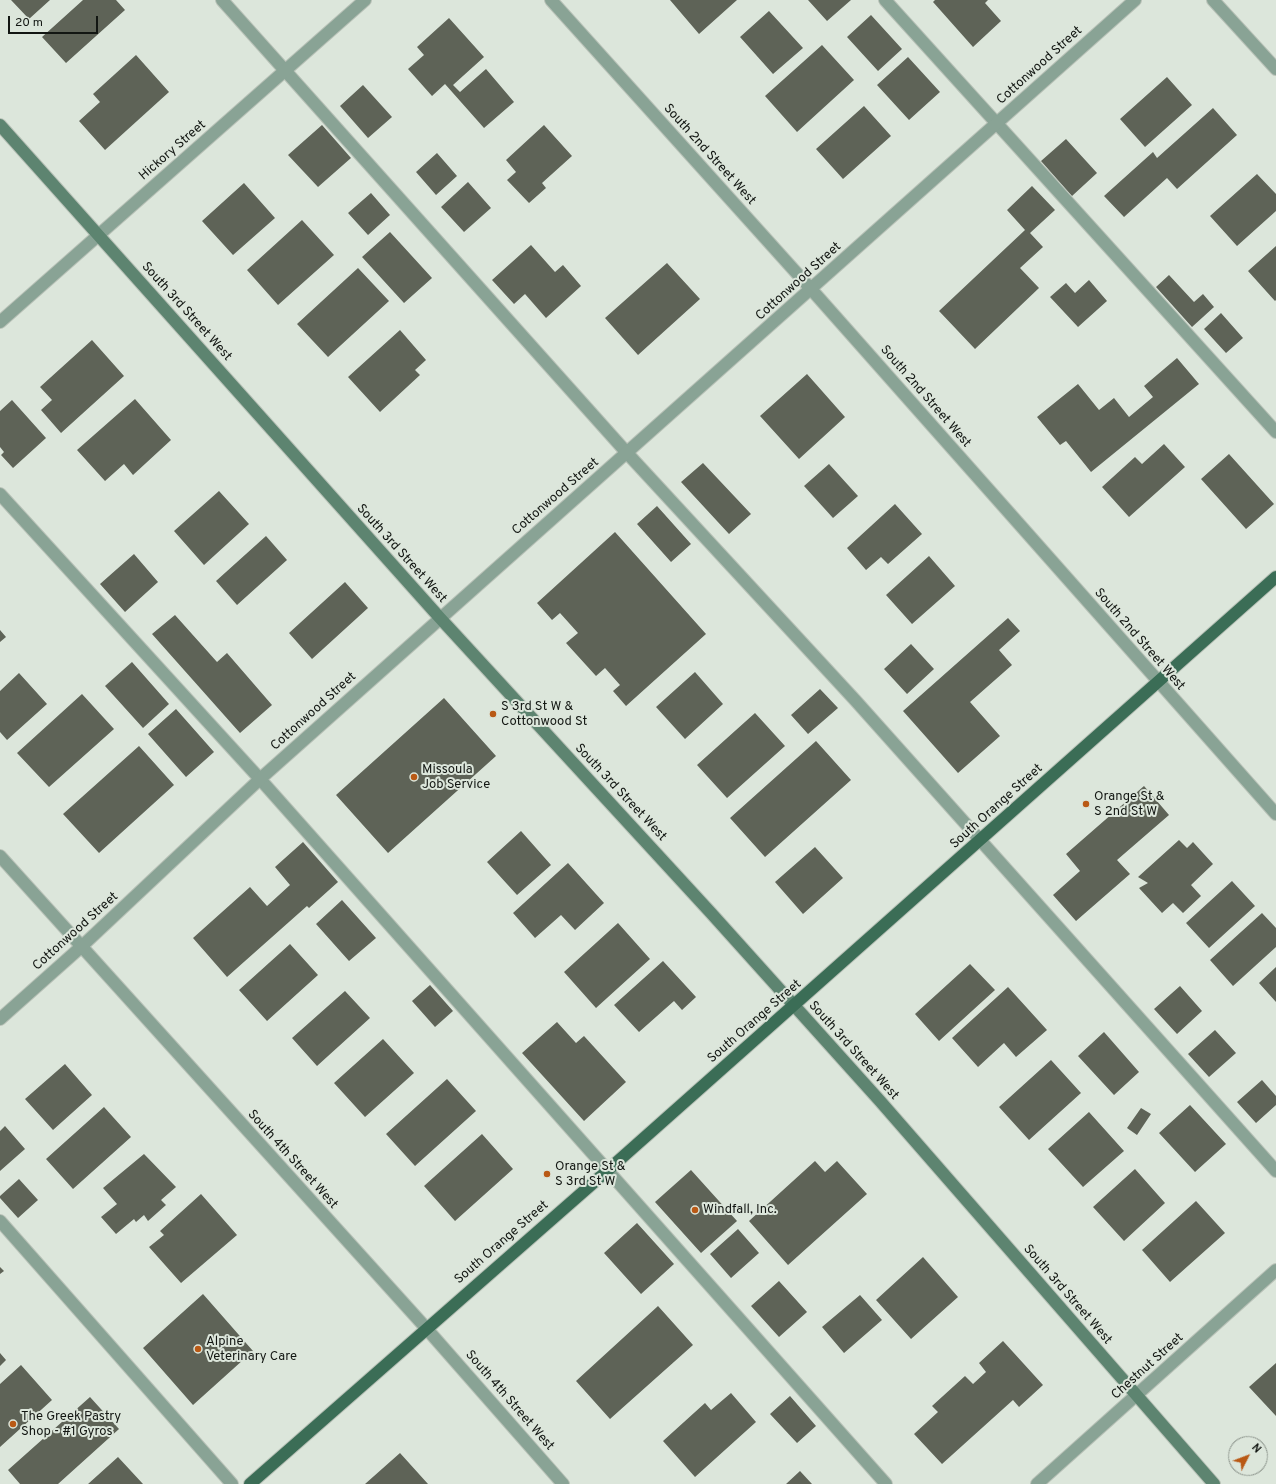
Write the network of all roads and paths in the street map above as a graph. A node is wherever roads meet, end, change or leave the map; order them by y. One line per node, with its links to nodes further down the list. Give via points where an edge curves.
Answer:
1 (222, 0): 7 (street)
2 (365, 0): 7 (street, Hickory Street)
3 (551, 0): 12 (street, South 2nd Street West)
4 (885, 0): 9 (street)
5 (1135, 0): 9 (street, Cottonwood Street)
6 (1213, 0): 8 (street)
7 (285, 70): 11 (street, Hickory Street); 15 (street)
8 (1276, 70)
9 (996, 124): 12 (street, Cottonwood Street); 14 (street)
10 (0, 125): 11 (main road, South 3rd Street West)
11 (99, 235): 13 (street, Hickory Street); 18 (main road, South 3rd Street West)
12 (811, 290): 15 (street, Cottonwood Street); 19 (street, South 2nd Street West)
13 (0, 322)
14 (1276, 432)
15 (627, 453): 18 (street, Cottonwood Street); 22 (street)
16 (0, 494): 20 (street)
17 (1276, 577): 19 (main road, South Orange Street)
18 (440, 618): 20 (street, Cottonwood Street); 25 (main road, South 3rd Street West)
19 (1158, 682): 21 (street, South 2nd Street West); 22 (main road, South Orange Street)
20 (260, 779): 24 (street, Cottonwood Street); 27 (street)
21 (1276, 814)
22 (981, 840): 25 (main road, South Orange Street); 28 (street)
23 (0, 856): 24 (street, South 4th Street West)
24 (81, 947): 26 (street, Cottonwood Street); 31 (street, South 4th Street West)
25 (794, 1006): 27 (main road, South Orange Street); 32 (main road, South 3rd Street West)
26 (0, 1018)
27 (608, 1170): 31 (main road, South Orange Street); 36 (street)
28 (1276, 1170)
29 (0, 1221): 33 (street)
30 (1276, 1270): 32 (street, Chestnut Street)
31 (426, 1328): 34 (main road, South Orange Street); 35 (street, South 4th Street West)
32 (1137, 1396): 37 (street, Chestnut Street); 38 (main road, South 3rd Street West)
33 (232, 1484)
34 (250, 1484)
35 (562, 1484)
36 (886, 1484)
37 (1037, 1484)
38 (1214, 1484)

